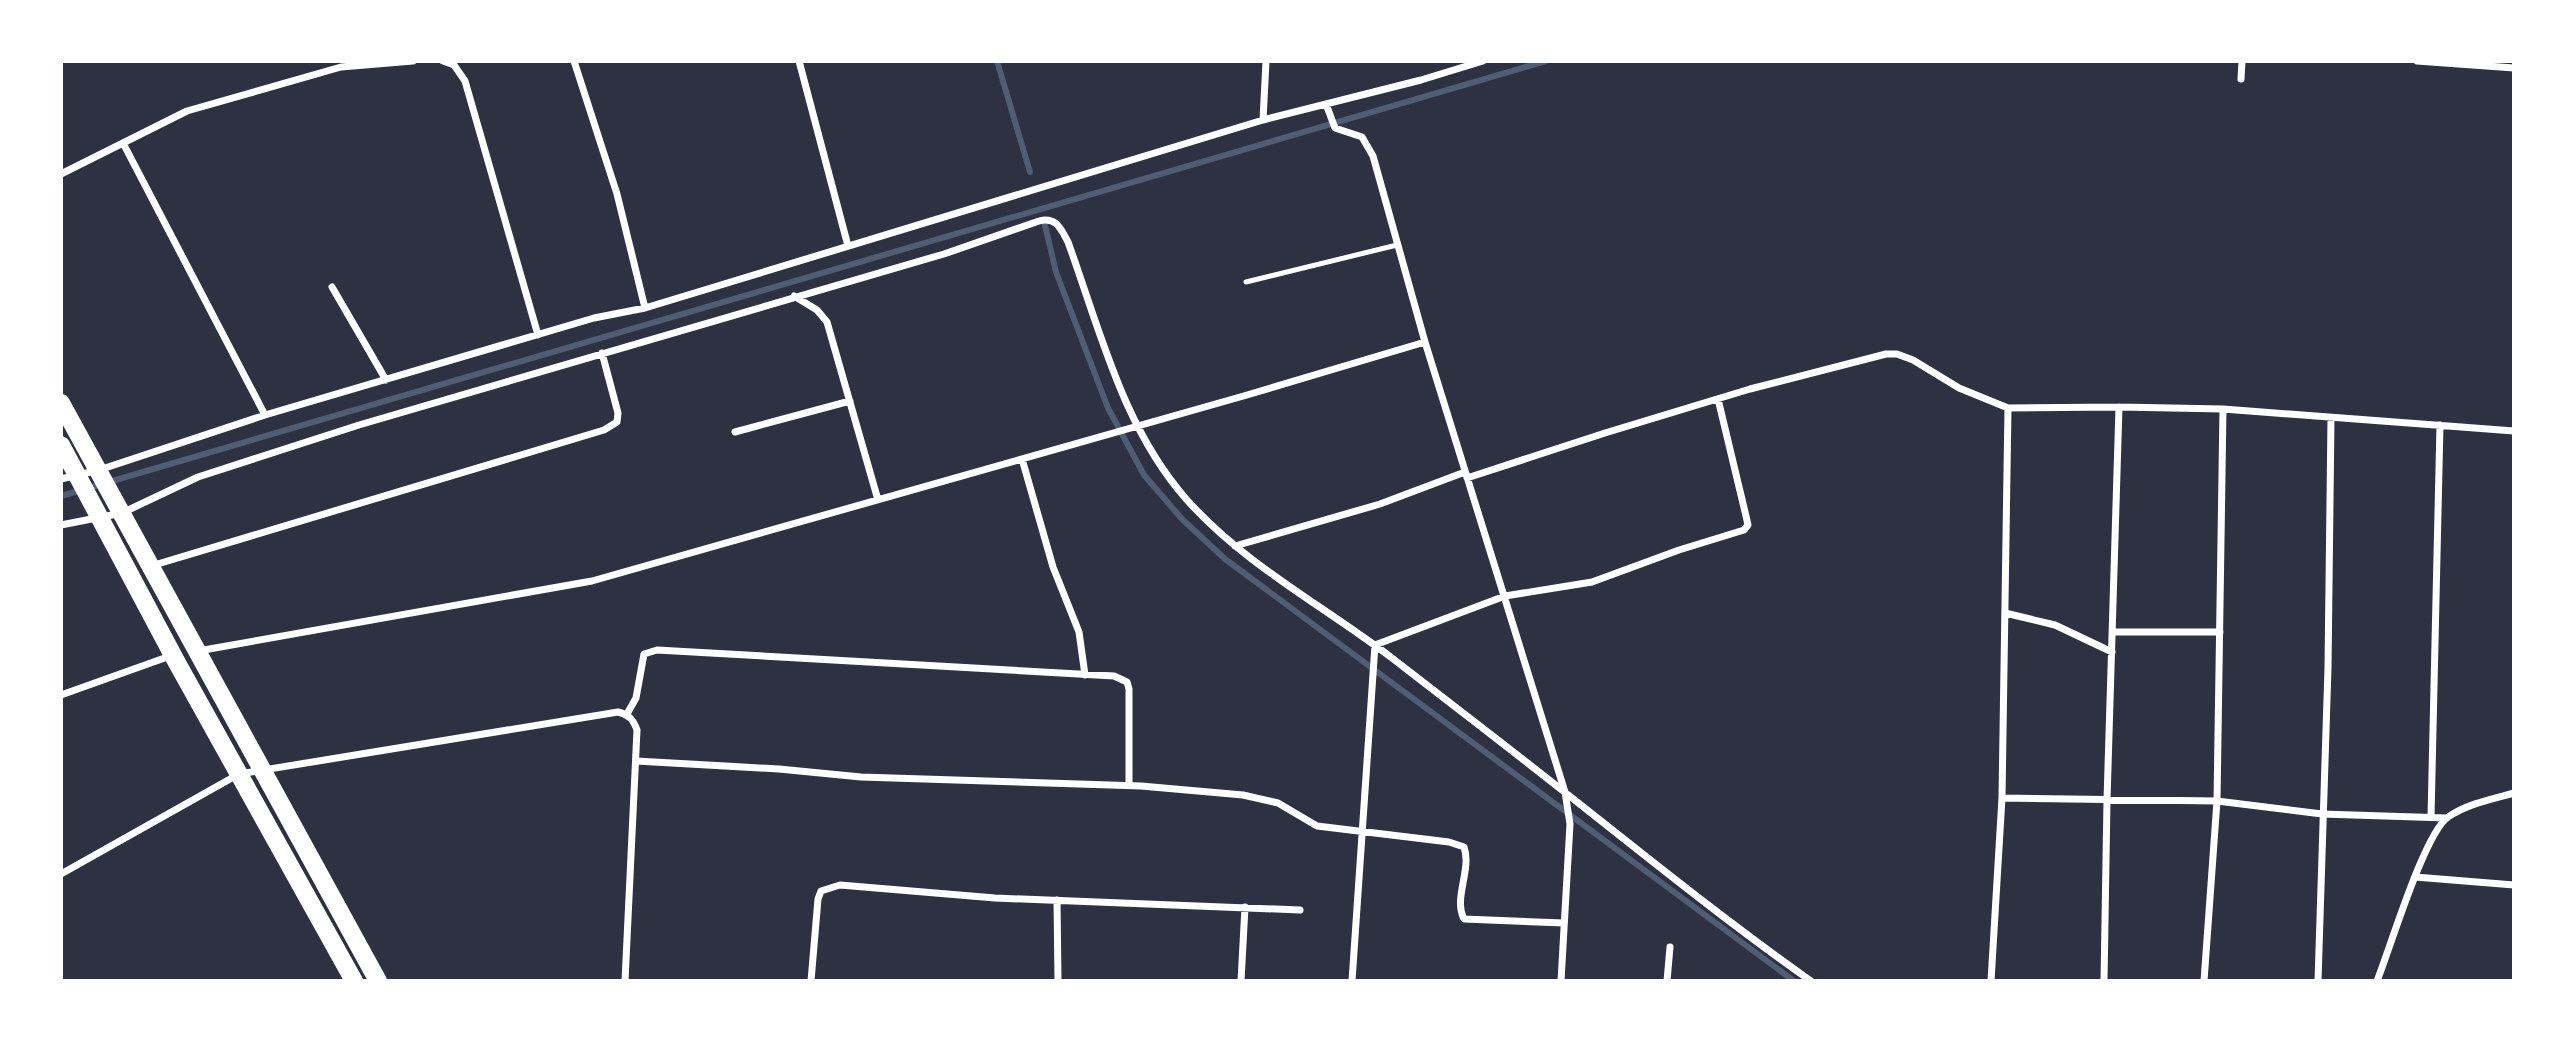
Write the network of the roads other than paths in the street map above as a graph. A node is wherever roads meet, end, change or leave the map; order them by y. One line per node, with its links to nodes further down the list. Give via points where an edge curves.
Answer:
1 (413, 61): 13 (street, via 341,67 187,111)
2 (443, 61): 21 (street, via 454,65 465,81)
3 (574, 61): 20 (street, via 617,194)
4 (799, 61): 16 (street)
5 (1265, 61): 12 (street)
6 (1483, 61): 11 (street)
7 (2242, 61): 10 (street)
8 (2417, 61): 9 (street)
9 (2514, 68)
10 (2241, 79)
11 (1326, 104): 12 (street); 15 (street, via 1338,129 1367,143)
12 (1263, 120): 16 (street)
13 (123, 143): 14 (street); 31 (street)
14 (61, 174)
15 (1397, 245): 17 (lane); 22 (street)
16 (848, 246): 20 (street)
17 (1246, 282)
18 (332, 287): 24 (street)
19 (794, 296): 23 (street); 26 (street, via 827,322); 33 (street, via 1051,220 1068,242 1113,373)
20 (645, 308): 21 (street)
21 (538, 335): 24 (street)
22 (1425, 342): 33 (street); 40 (street)
23 (601, 353): 43 (street, via 359,425 198,477); 47 (street, via 618,413 617,422 604,430)
24 (386, 380): 31 (street)
25 (1718, 399): 29 (street, via 1870,356 1897,354); 40 (street); 48 (street, via 1748,525 1744,530 1592,582)
26 (850, 401): 36 (street); 42 (street)
27 (61, 403): 39 (main road)
28 (2119, 407): 29 (street); 30 (street); 50 (street)
29 (2008, 408): 49 (street)
30 (2223, 409): 32 (street); 51 (street)
31 (265, 415): 39 (street)
32 (2331, 418): 34 (street); 68 (street)
33 (1138, 425): 38 (street); 46 (street, via 1187,500)
34 (2440, 425): 35 (street); 69 (street)
35 (2514, 431)
36 (735, 432)
37 (61, 445): 41 (main road)
38 (1023, 458): 42 (street); 56 (street, via 1053,567 1079,632)
39 (101, 474): 41 (street); 43 (main road)
40 (1466, 475): 46 (street); 48 (street)
41 (74, 478): 44 (main road)
42 (878, 500): 53 (street, via 592,581)
43 (120, 508): 44 (street); 47 (main road)
44 (98, 513): 45 (street); 55 (main road)
45 (61, 525)
46 (1235, 546): 52 (street)
47 (151, 566): 53 (main road)
48 (1505, 596): 52 (street); 63 (street)
49 (2005, 613): 54 (street, via 2055,625); 65 (street)
50 (2113, 632): 51 (street); 54 (street)
51 (2220, 632): 67 (street)
52 (1375, 645): 63 (street); 71 (street)
53 (198, 651): 60 (main road)
54 (2112, 652): 66 (street)
55 (173, 655): 57 (street); 61 (main road)
56 (1085, 675): 58 (street, via 657,650 641,660 636,698); 62 (street, via 1114,676 1127,682)
57 (61, 695)
58 (627, 714): 59 (street, via 637,730); 60 (street, via 562,720)
59 (636, 761): 62 (street, via 861,777); 82 (street)
60 (262, 768): 61 (street); 81 (main road)
61 (239, 774): 72 (street); 80 (main road)
62 (1129, 785): 71 (street, via 1262,799 1290,808 1310,824)
63 (1566, 792): 78 (street, via 1570,824); 89 (street, via 1675,881)
64 (2514, 793): 70 (street, via 2481,801)
65 (2002, 798): 66 (street); 90 (street)
66 (2107, 800): 67 (street); 91 (street)
67 (2217, 801): 68 (street); 92 (street)
68 (2322, 814): 69 (street); 93 (street)
69 (2431, 817): 70 (street)
70 (2447, 818): 73 (street)
71 (1363, 831): 78 (street, via 1464,847 1464,919); 86 (street)
72 (61, 874)
73 (2415, 877): 74 (street); 94 (street)
74 (2514, 885)
75 (1057, 900): 76 (street); 83 (street, via 829,887 818,899); 84 (street)
76 (1245, 907): 77 (street); 85 (street)
77 (1300, 910)
78 (1564, 922): 87 (street)
79 (1670, 947): 88 (street)
80 (354, 981)
81 (378, 981)
82 (625, 981)
83 (811, 981)
84 (1058, 981)
85 (1241, 981)
86 (1352, 981)
87 (1560, 981)
88 (1667, 981)
89 (1811, 981)
90 (1992, 981)
91 (2104, 981)
92 (2204, 981)
93 (2318, 981)
94 (2377, 981)

